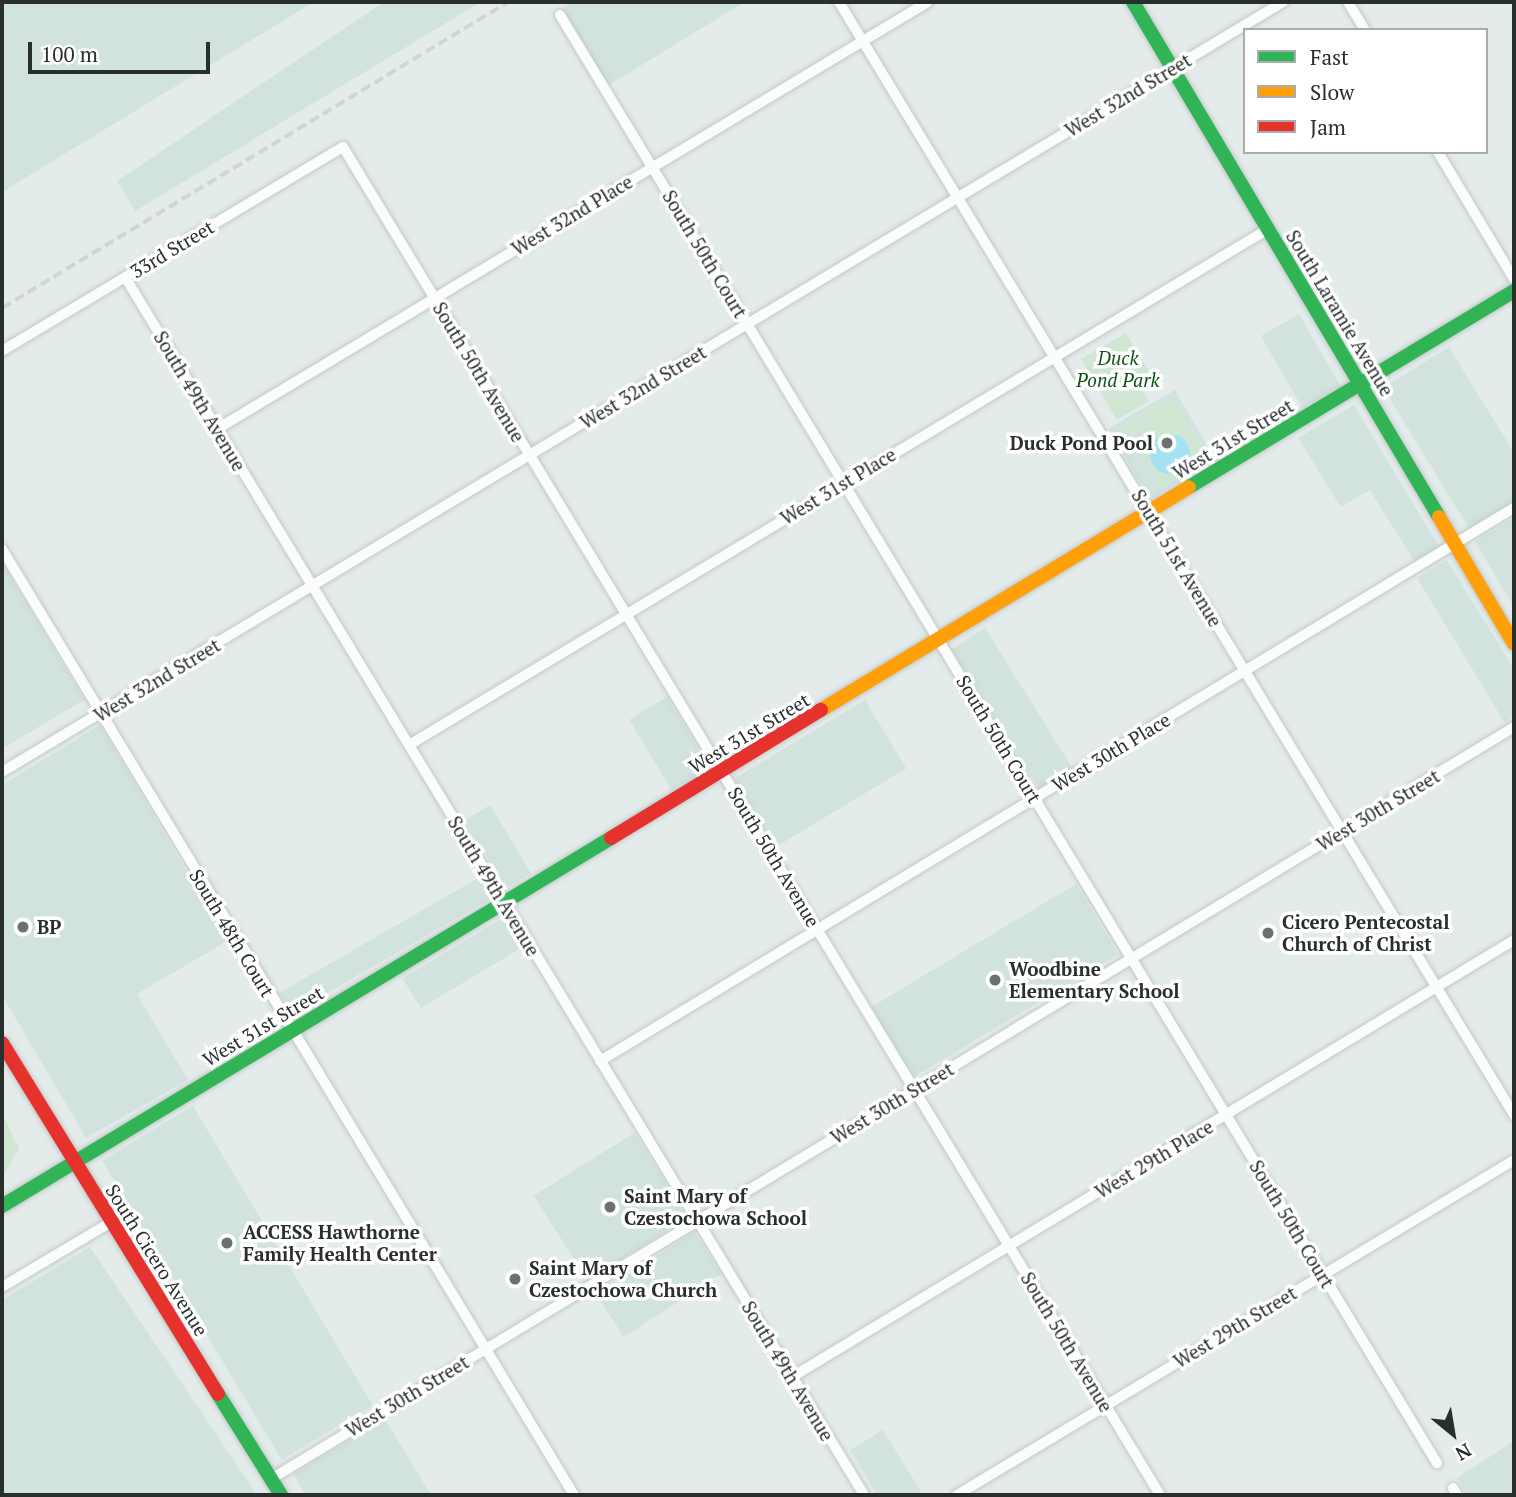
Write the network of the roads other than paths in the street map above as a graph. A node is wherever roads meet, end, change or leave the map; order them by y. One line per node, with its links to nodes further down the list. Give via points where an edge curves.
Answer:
1 (839, 2): 8 (street, South 51st Avenue)
2 (928, 2): 8 (street, West 32nd Place)
3 (1133, 2): 9 (main road, South Laramie Avenue)
4 (1283, 2): 9 (street, West 32nd Street)
5 (1348, 2): 7 (street)
6 (560, 15): 12 (street, South 50th Court)
7 (1364, 28)
8 (863, 41): 12 (street, West 32nd Place); 13 (street, South 51st Avenue)
9 (1172, 68): 13 (street, West 32nd Street); 14 (main road, South Laramie Avenue)
10 (343, 147): 15 (street, 33rd Street); 18 (street, South 50th Avenue)
11 (1439, 154): 16 (street)
12 (652, 167): 18 (street, West 32nd Place); 19 (street, South 50th Court)
13 (958, 198): 19 (street, West 32nd Street); 21 (street, South 51st Avenue)
14 (1268, 229): 21 (street, West 31st Place); 22 (main road, South Laramie Avenue)
15 (125, 277): 20 (street, 33rd Street); 23 (street, South 49th Avenue)
16 (1514, 279)
17 (1514, 291): 22 (main road, West 31st Street)
18 (435, 298): 23 (street, West 32nd Place); 24 (street, South 50th Avenue)
19 (747, 324): 24 (street, West 32nd Street); 25 (street, South 50th Court)
20 (2, 351)
21 (1054, 355): 25 (street, West 31st Place); 27 (street, South 51st Avenue)
22 (1360, 384): 27 (main road, West 31st Street); 28 (main road, South Laramie Avenue)
23 (217, 429): 30 (street, South 49th Avenue)
24 (530, 455): 30 (street, West 32nd Street); 31 (street, South 50th Avenue)
25 (843, 483): 31 (street, West 31st Place); 32 (street, South 50th Court)
26 (1514, 508): 28 (street, West 30th Place)
27 (1149, 513): 32 (main road, West 31st Street); 34 (street, South 51st Avenue)
28 (1455, 544): 33 (main road, South Laramie Avenue); 34 (street, West 30th Place)
29 (2, 549): 35 (street, South 48th Court)
30 (313, 586): 35 (street, West 32nd Street); 37 (street, South 49th Avenue)
31 (625, 613): 37 (street, West 31st Place); 39 (street, South 50th Avenue)
32 (939, 640): 39 (main road, West 31st Street); 40 (street, South 50th Court)
33 (1514, 644)
34 (1245, 671): 40 (street, West 30th Place); 41 (street, South 51st Avenue)
35 (102, 713): 38 (street, West 32nd Street); 47 (street, South 48th Court)
36 (1514, 727): 41 (street, West 30th Street)
37 (409, 745): 42 (street, South 49th Avenue)
38 (2, 772)
39 (722, 772): 42 (main road, West 31st Street); 43 (street, South 50th Avenue)
40 (1034, 798): 43 (street, West 30th Place); 45 (street, South 50th Court)
41 (1342, 831): 45 (street, West 30th Street); 46 (street, South 51st Avenue)
42 (504, 902): 47 (main road, West 31st Street); 49 (street, South 49th Avenue)
43 (818, 930): 49 (street, West 30th Place); 50 (street, South 50th Avenue)
44 (1514, 940): 46 (street, West 29th Place)
45 (1132, 959): 50 (street, West 30th Street); 52 (street, South 50th Court)
46 (1437, 987): 51 (street, South 51st Avenue); 52 (street, West 29th Place)
47 (290, 1032): 54 (main road, West 31st Street); 61 (street, South 48th Court)
48 (2, 1043): 54 (main road, South Cicero Avenue)
49 (600, 1061): 56 (street, South 49th Avenue)
50 (914, 1089): 56 (street, West 30th Street); 58 (street, South 50th Avenue)
51 (1514, 1115)
52 (1227, 1116): 58 (street, West 29th Place); 59 (street, South 50th Court)
53 (1514, 1160): 59 (street, West 29th Street)
54 (74, 1163): 55 (main road, West 31st Street); 57 (main road, South Cicero Avenue)
55 (2, 1206)
56 (697, 1221): 61 (street, West 30th Street); 62 (street, South 49th Avenue)
57 (111, 1222): 60 (street); 65 (main road, South Cicero Avenue)
58 (1009, 1246): 62 (street, West 29th Place); 63 (street, South 50th Avenue)
59 (1323, 1275): 63 (street, West 29th Street); 64 (street, South 50th Court)
60 (2, 1287)
61 (485, 1349): 65 (street, West 30th Street); 67 (street, South 48th Court)
62 (792, 1377): 68 (street, South 49th Avenue)
63 (1106, 1405): 69 (street, West 29th Street); 70 (street, South 50th Avenue)
64 (1437, 1463)
65 (271, 1479): 66 (main road, South Cicero Avenue)
66 (281, 1495)
67 (574, 1495)
68 (864, 1495)
69 (957, 1495)
70 (1160, 1495)

